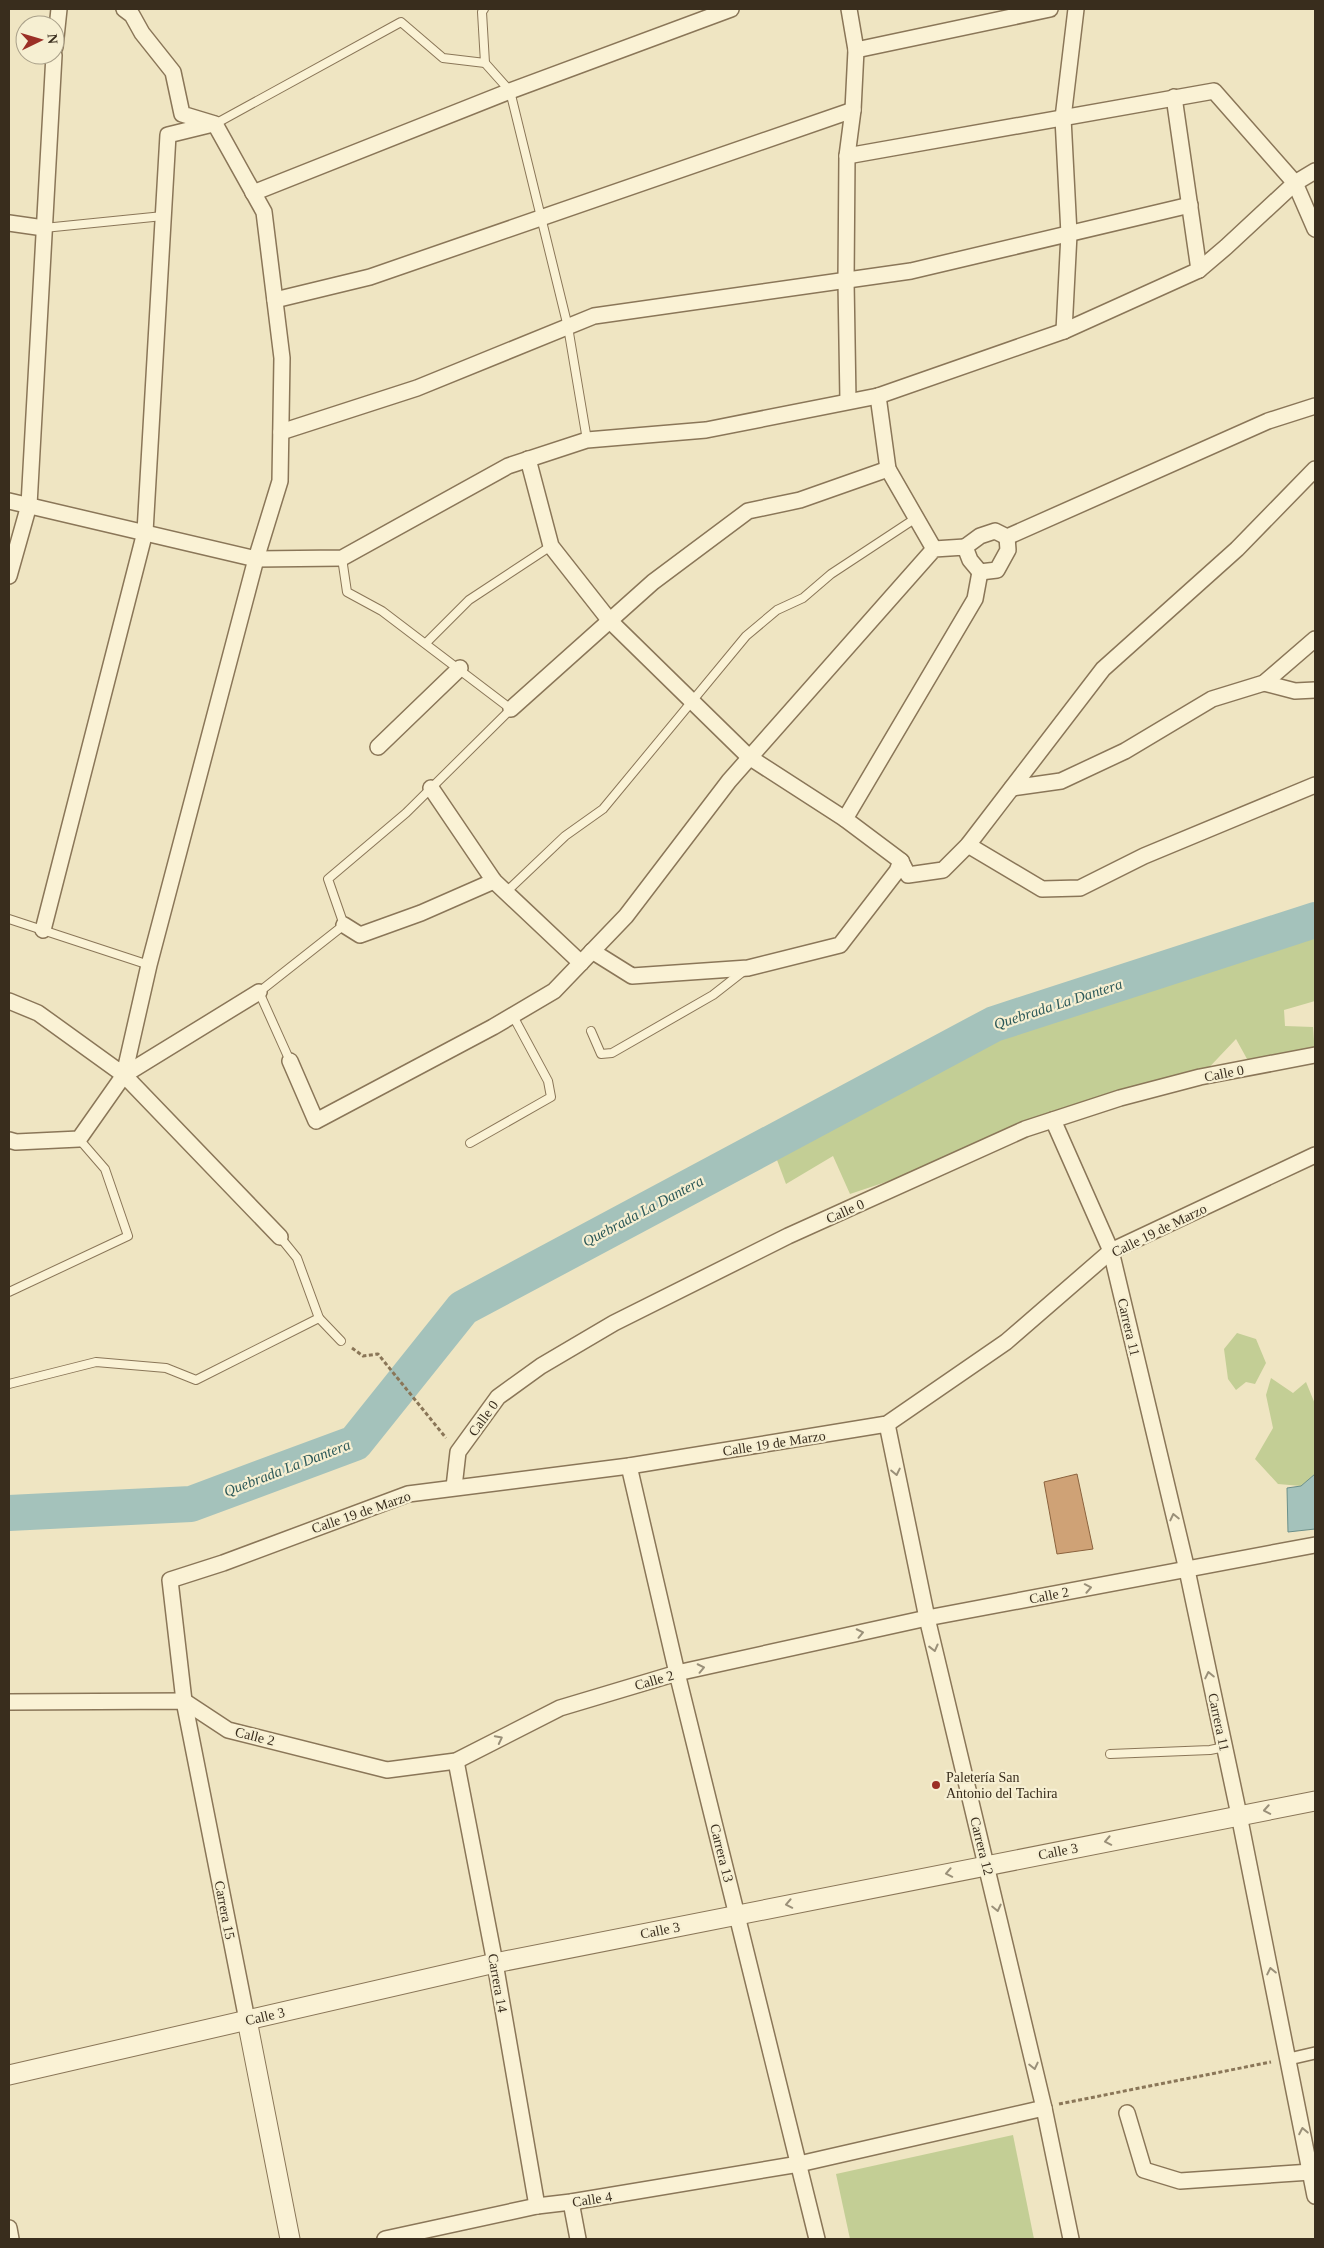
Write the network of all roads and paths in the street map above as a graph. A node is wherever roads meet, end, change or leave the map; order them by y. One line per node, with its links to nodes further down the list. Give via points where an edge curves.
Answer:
1 (124, 9): 14 (street, via 132,15 173,72 182,114)
2 (484, 9): 8 (lane)
3 (731, 9): 10 (street)
4 (849, 9): 7 (street)
5 (1050, 9): 7 (street)
6 (1076, 9): 13 (street)
7 (856, 50): 12 (street)
8 (486, 63): 10 (lane); 14 (lane, via 444,58 401,22)
9 (53, 65): 23 (street)
10 (510, 91): 18 (street); 21 (lane)
11 (1174, 97): 13 (street); 17 (street, via 1214,91); 19 (street)
12 (854, 110): 15 (street); 21 (street)
13 (1063, 118): 15 (street); 25 (street)
14 (215, 124): 18 (street); 20 (street, via 168,135)
15 (848, 156): 27 (street)
16 (1315, 171): 17 (street)
17 (1295, 183): 24 (street); 26 (street)
18 (253, 193): 28 (street, via 264,212)
19 (1190, 205): 25 (street); 26 (street)
20 (163, 216): 23 (lane); 42 (street)
21 (540, 217): 28 (street, via 370,277); 29 (lane)
22 (9, 223): 23 (street)
23 (44, 228): 40 (street)
24 (1315, 229)
25 (1069, 234): 27 (street, via 911,270); 30 (street)
26 (1199, 270): 30 (street)
27 (846, 281): 29 (street, via 594,316); 32 (street)
28 (275, 300): 34 (street, via 282,358)
29 (568, 327): 34 (street, via 418,388); 35 (lane)
30 (1064, 330): 31 (street)
31 (878, 396): 32 (street); 37 (street)
32 (848, 401): 35 (street, via 706,430)
33 (1315, 406): 43 (street, via 1268,421)
34 (281, 432): 47 (street, via 280,481)
35 (587, 440): 36 (street)
36 (528, 459): 44 (street); 48 (street, via 508,466)
37 (888, 469): 41 (street); 51 (street, via 800,500 748,510 653,582)
38 (1315, 469): 63 (street, via 1237,549 1103,669)
39 (9, 501): 40 (street)
40 (28, 505): 42 (street); 50 (street)
41 (916, 518): 46 (street); 57 (lane, via 831,574 803,598 777,610 752,631)
42 (145, 532): 47 (street); 71 (street)
43 (1007, 537): 45 (street, via 995,531); 49 (street, via 1008,550 996,570)
44 (551, 546): 51 (street); 53 (lane, via 469,600)
45 (964, 547): 46 (street); 49 (street)
46 (934, 549): 60 (street)
47 (256, 558): 48 (street); 74 (street)
48 (342, 558): 53 (lane, via 347,592 382,611)
49 (980, 572): 64 (street, via 975,598)
50 (9, 576)
51 (610, 620): 57 (street); 58 (street)
52 (1315, 638): 55 (street)
53 (426, 643): 54 (lane)
54 (460, 668): 58 (lane); 59 (street)
55 (1264, 683): 56 (street, via 1295,691); 63 (street, via 1212,699 1125,751 1060,781)
56 (1315, 690)
57 (693, 702): 60 (street); 68 (lane, via 603,809 566,836)
58 (511, 708): 62 (lane)
59 (378, 747)
60 (749, 757): 64 (street); 72 (street, via 626,916)
61 (1315, 785): 65 (street, via 1144,856 1080,888 1042,889)
62 (431, 788): 67 (street); 70 (lane, via 328,879)
63 (1012, 788): 65 (street)
64 (845, 819): 66 (street)
65 (968, 845): 66 (street, via 943,870 908,875)
66 (901, 861): 75 (street, via 897,871 840,945)
67 (494, 881): 68 (street); 70 (street, via 360,934)
68 (505, 893): 73 (street)
69 (9, 919): 71 (lane)
70 (344, 925): 76 (lane)
71 (43, 930): 74 (lane)
72 (592, 951): 73 (street); 75 (street, via 632,976)
73 (581, 963): 78 (street, via 554,991)
74 (149, 965): 82 (street)
75 (748, 968): 79 (lane, via 713,995 612,1052 601,1054)
76 (259, 992): 81 (lane); 82 (street)
77 (9, 1002): 82 (street, via 38,1013)
78 (513, 1016): 81 (street, via 316,1121); 86 (lane, via 548,1081 551,1097)
79 (591, 1032)
80 (1315, 1055): 83 (street, Calle 0, via 1200,1078 1120,1098)
81 (290, 1061)
82 (124, 1075): 84 (street); 88 (street)
83 (1053, 1120): 89 (street, Carrera 11); 95 (street, Calle 0, via 1025,1129 788,1236 614,1323 540,1366 498,1397)
84 (79, 1139): 85 (street); 90 (lane, via 105,1169 128,1236)
85 (11, 1142)
86 (470, 1143)
87 (1315, 1155): 89 (street, Calle 19 de Marzo)
88 (280, 1237): 91 (lane, via 297,1258)
89 (1111, 1251): 94 (street, Calle 19 de Marzo, via 1006,1342); 99 (street, Carrera 11, one-way to 89)
90 (9, 1292)
91 (319, 1318): 92 (lane); 93 (lane, via 196,1380 166,1368 96,1362)
92 (341, 1341): 95 (path, via 363,1356 378,1354)
93 (9, 1384)
94 (886, 1424): 96 (street, Calle 19 de Marzo); 101 (street, Carrera 12, one-way to 101)
95 (458, 1452): 97 (street, Calle 0)
96 (629, 1466): 97 (street, Calle 19 de Marzo); 102 (street, Carrera 13)
97 (454, 1487): 100 (street, Calle 19 de Marzo, via 408,1494)
98 (1315, 1545): 99 (street, Calle 2)
99 (1186, 1570): 101 (street, Calle 2, one-way to 99); 105 (street, Carrera 11, one-way to 99)
100 (170, 1580): 103 (street, Carrera 15)
101 (927, 1618): 102 (street, Calle 2, one-way to 101); 110 (street, Carrera 12, one-way to 110)
102 (677, 1673): 107 (street, Calle 2, one-way to 102, via 560,1708); 111 (street, Carrera 13)
103 (184, 1701): 104 (street); 107 (street, Calle 2, via 228,1730 387,1770); 113 (street, Carrera 15)
104 (9, 1702)
105 (1225, 1747): 106 (lane); 109 (street, Carrera 11)
106 (1110, 1754)
107 (456, 1761): 112 (street, Carrera 14)
108 (1315, 1801): 109 (street, Calle 3, one-way to 109)
109 (1239, 1815): 110 (street, Calle 3, one-way to 110); 115 (street, Carrera 11, one-way to 109)
110 (987, 1866): 111 (street, Calle 3, one-way to 111); 117 (street, Carrera 12, one-way to 117)
111 (738, 1914): 112 (street, Calle 3); 119 (street, Carrera 13)
112 (495, 1963): 113 (street, Calle 3); 123 (street, Carrera 14)
113 (247, 2020): 116 (street, Calle 3); 126 (street, Carrera 15)
114 (1315, 2053): 115 (street)
115 (1289, 2058): 117 (path); 120 (street, Carrera 11, one-way to 115)
116 (9, 2075)
117 (1044, 2108): 119 (street, Calle 4); 130 (street, Carrera 12)
118 (1127, 2113): 120 (street, via 1144,2170 1180,2181)
119 (800, 2164): 122 (street, Calle 4); 129 (street, Carrera 13)
120 (1311, 2172): 121 (street, Carrera 11)
121 (1315, 2196)
122 (571, 2202): 123 (street, Calle 4); 128 (street)
123 (537, 2206): 127 (street, Calle 4)
124 (9, 2228): 125 (street)
125 (11, 2239)
126 (290, 2239)
127 (385, 2239)
128 (578, 2239)
129 (817, 2239)
130 (1071, 2239)

